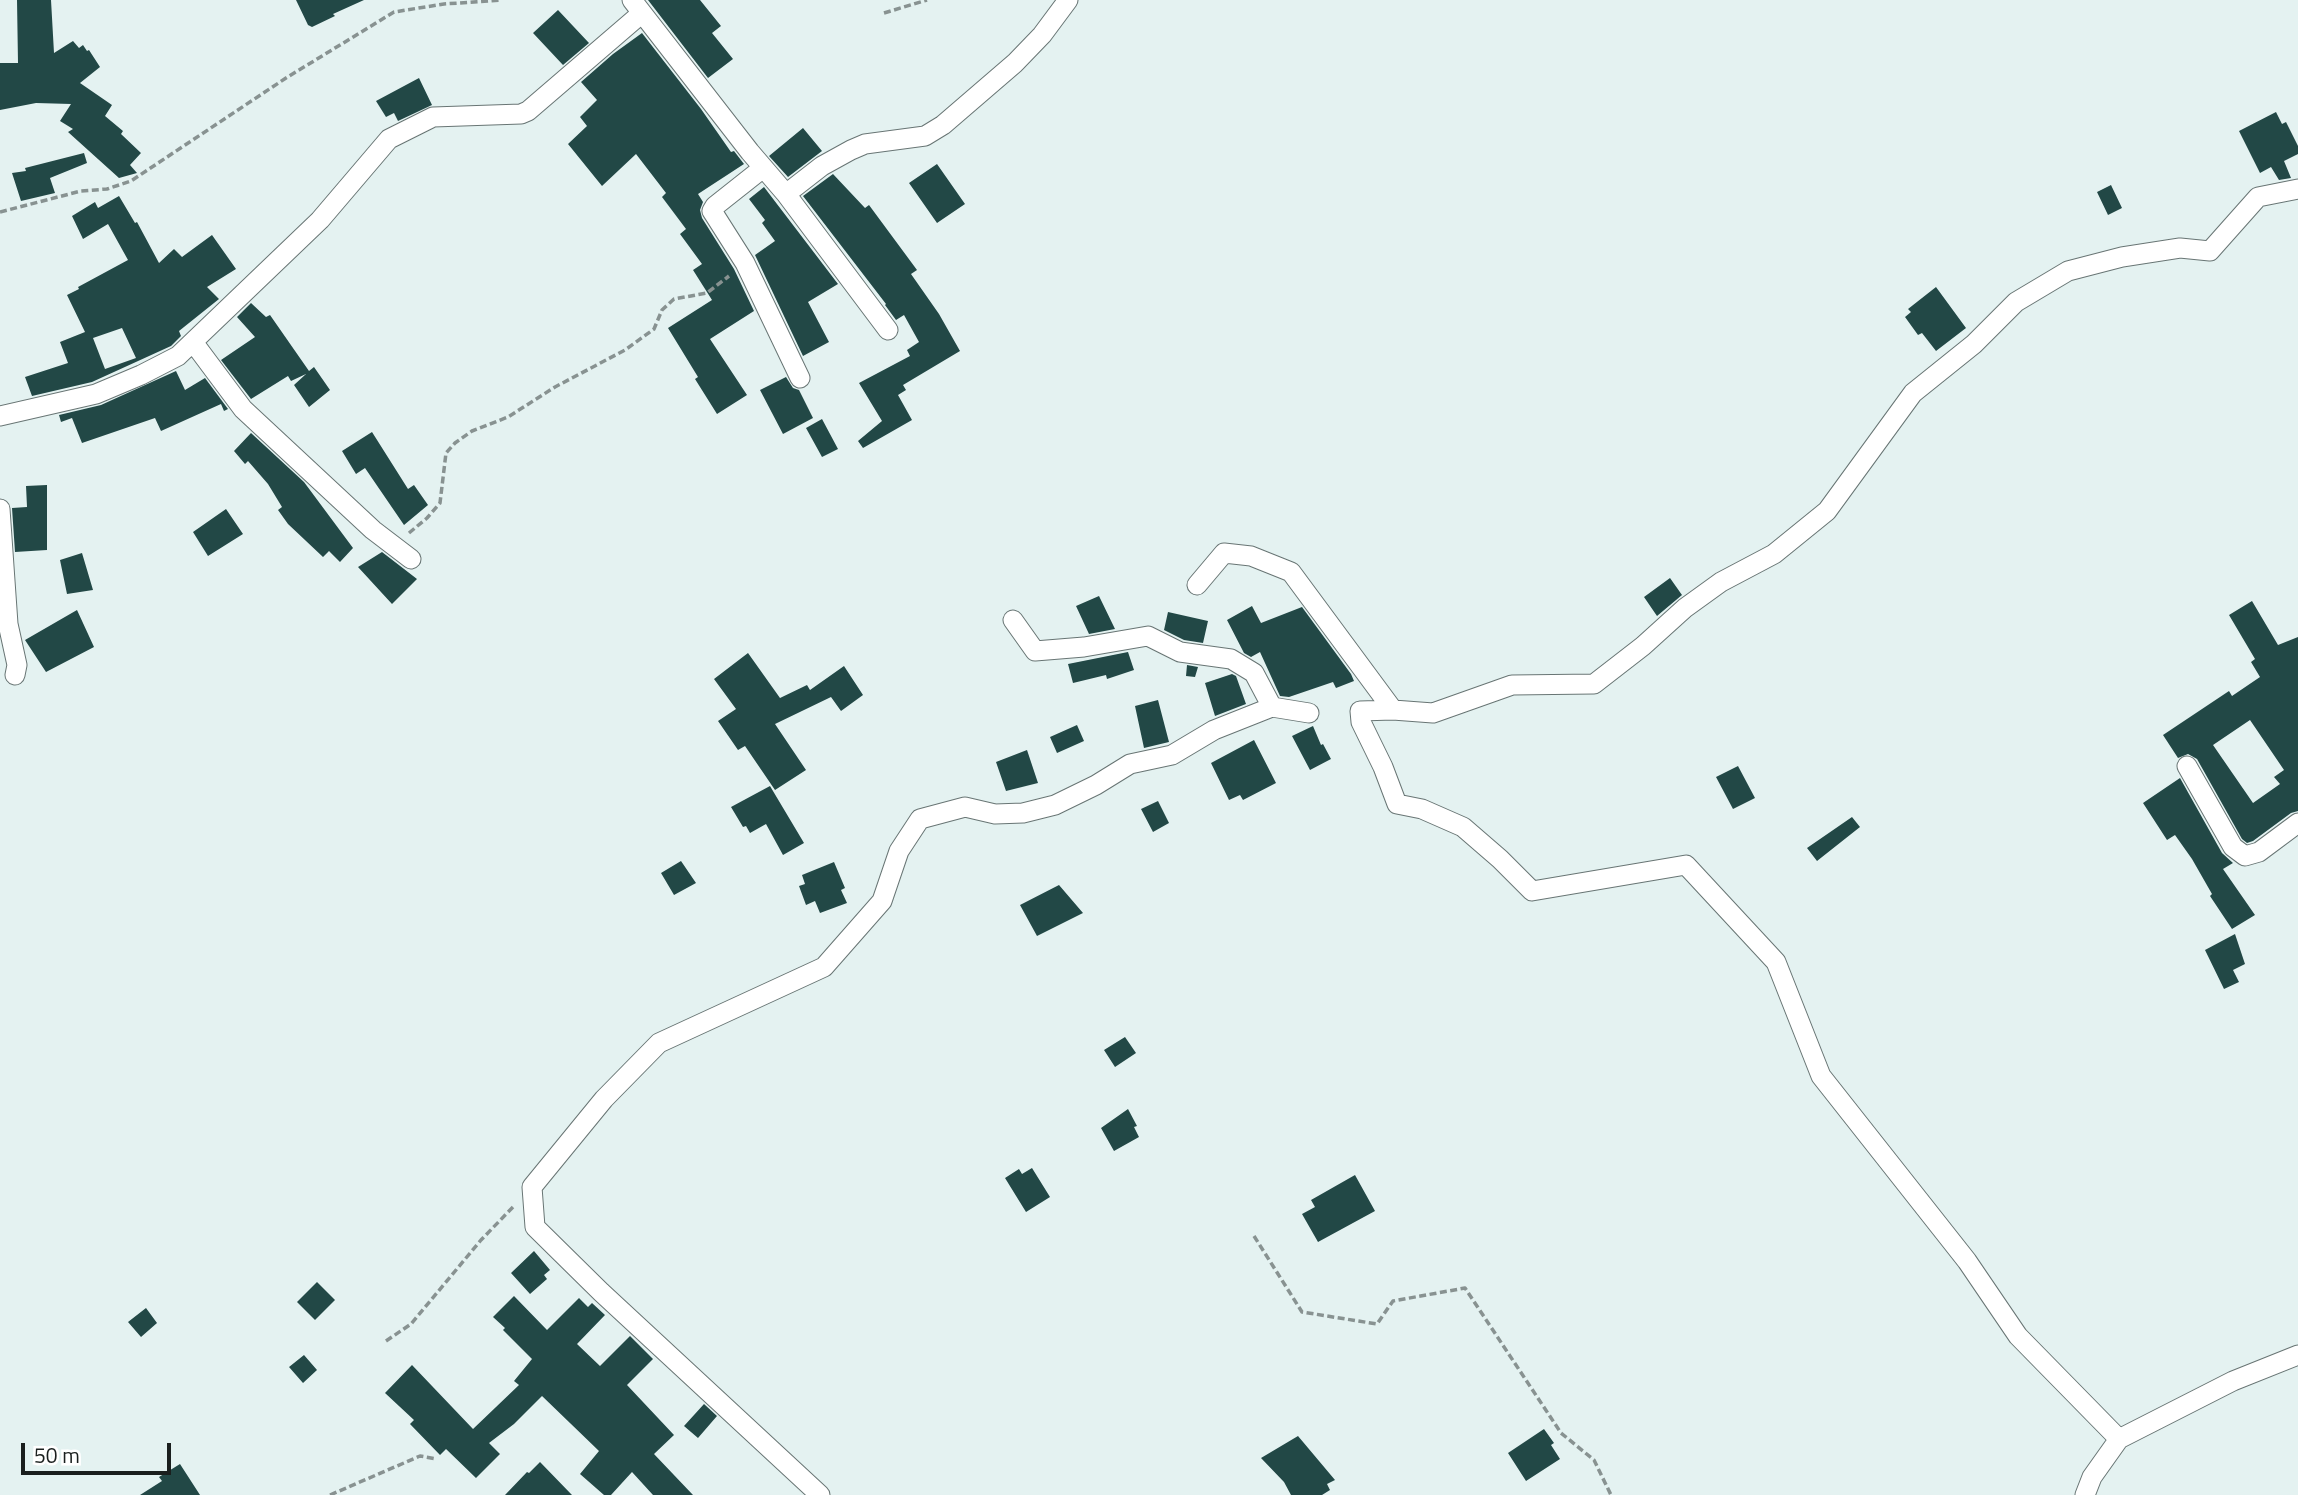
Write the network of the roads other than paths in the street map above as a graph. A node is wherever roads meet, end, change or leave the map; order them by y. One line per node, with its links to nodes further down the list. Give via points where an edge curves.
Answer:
1 (1068, 0): 5 (street, via 1015,63 943,125 925,136 851,150)
2 (637, 7): 3 (street); 7 (street, via 528,111 433,117 389,139 320,220)
3 (763, 168): 5 (street); 8 (street, via 712,209 745,263)
4 (2298, 189): 16 (street, via 2258,197 2210,251 2180,248 2068,271 2016,302 1974,344 1913,393 1827,511 1774,554 1721,582 1685,608 1594,684 1512,685 1433,713)
5 (786, 194): 6 (street)
6 (888, 330)
7 (193, 342): 9 (street, via 178,356 96,394); 11 (street, via 243,409 363,521)
8 (800, 378)
9 (0, 416)
10 (0, 509): 14 (street)
11 (411, 559)
12 (1197, 585): 16 (street, via 1224,553 1251,556 1291,572)
13 (1013, 621): 15 (street, via 1035,651 1148,636 1180,652 1231,659 1254,673)
14 (15, 676)
15 (1272, 707): 17 (street); 22 (street, via 1214,730 1172,755 1130,764 1055,805 995,814 965,807 920,819 899,851 882,901 824,967 659,1043 604,1099 532,1187 535,1227)
16 (1393, 710): 21 (street, via 1360,711 1397,804 1463,827 1532,891 1686,864 1776,962 1821,1076 1967,1261 2018,1336)
17 (1309, 713)
18 (2187, 766): 19 (street, via 2233,847 2245,856 2259,852)
19 (2298, 824)
20 (2298, 1355): 21 (street, via 2233,1381)
21 (2119, 1439): 23 (street)
22 (820, 1495)
23 (2085, 1495)

